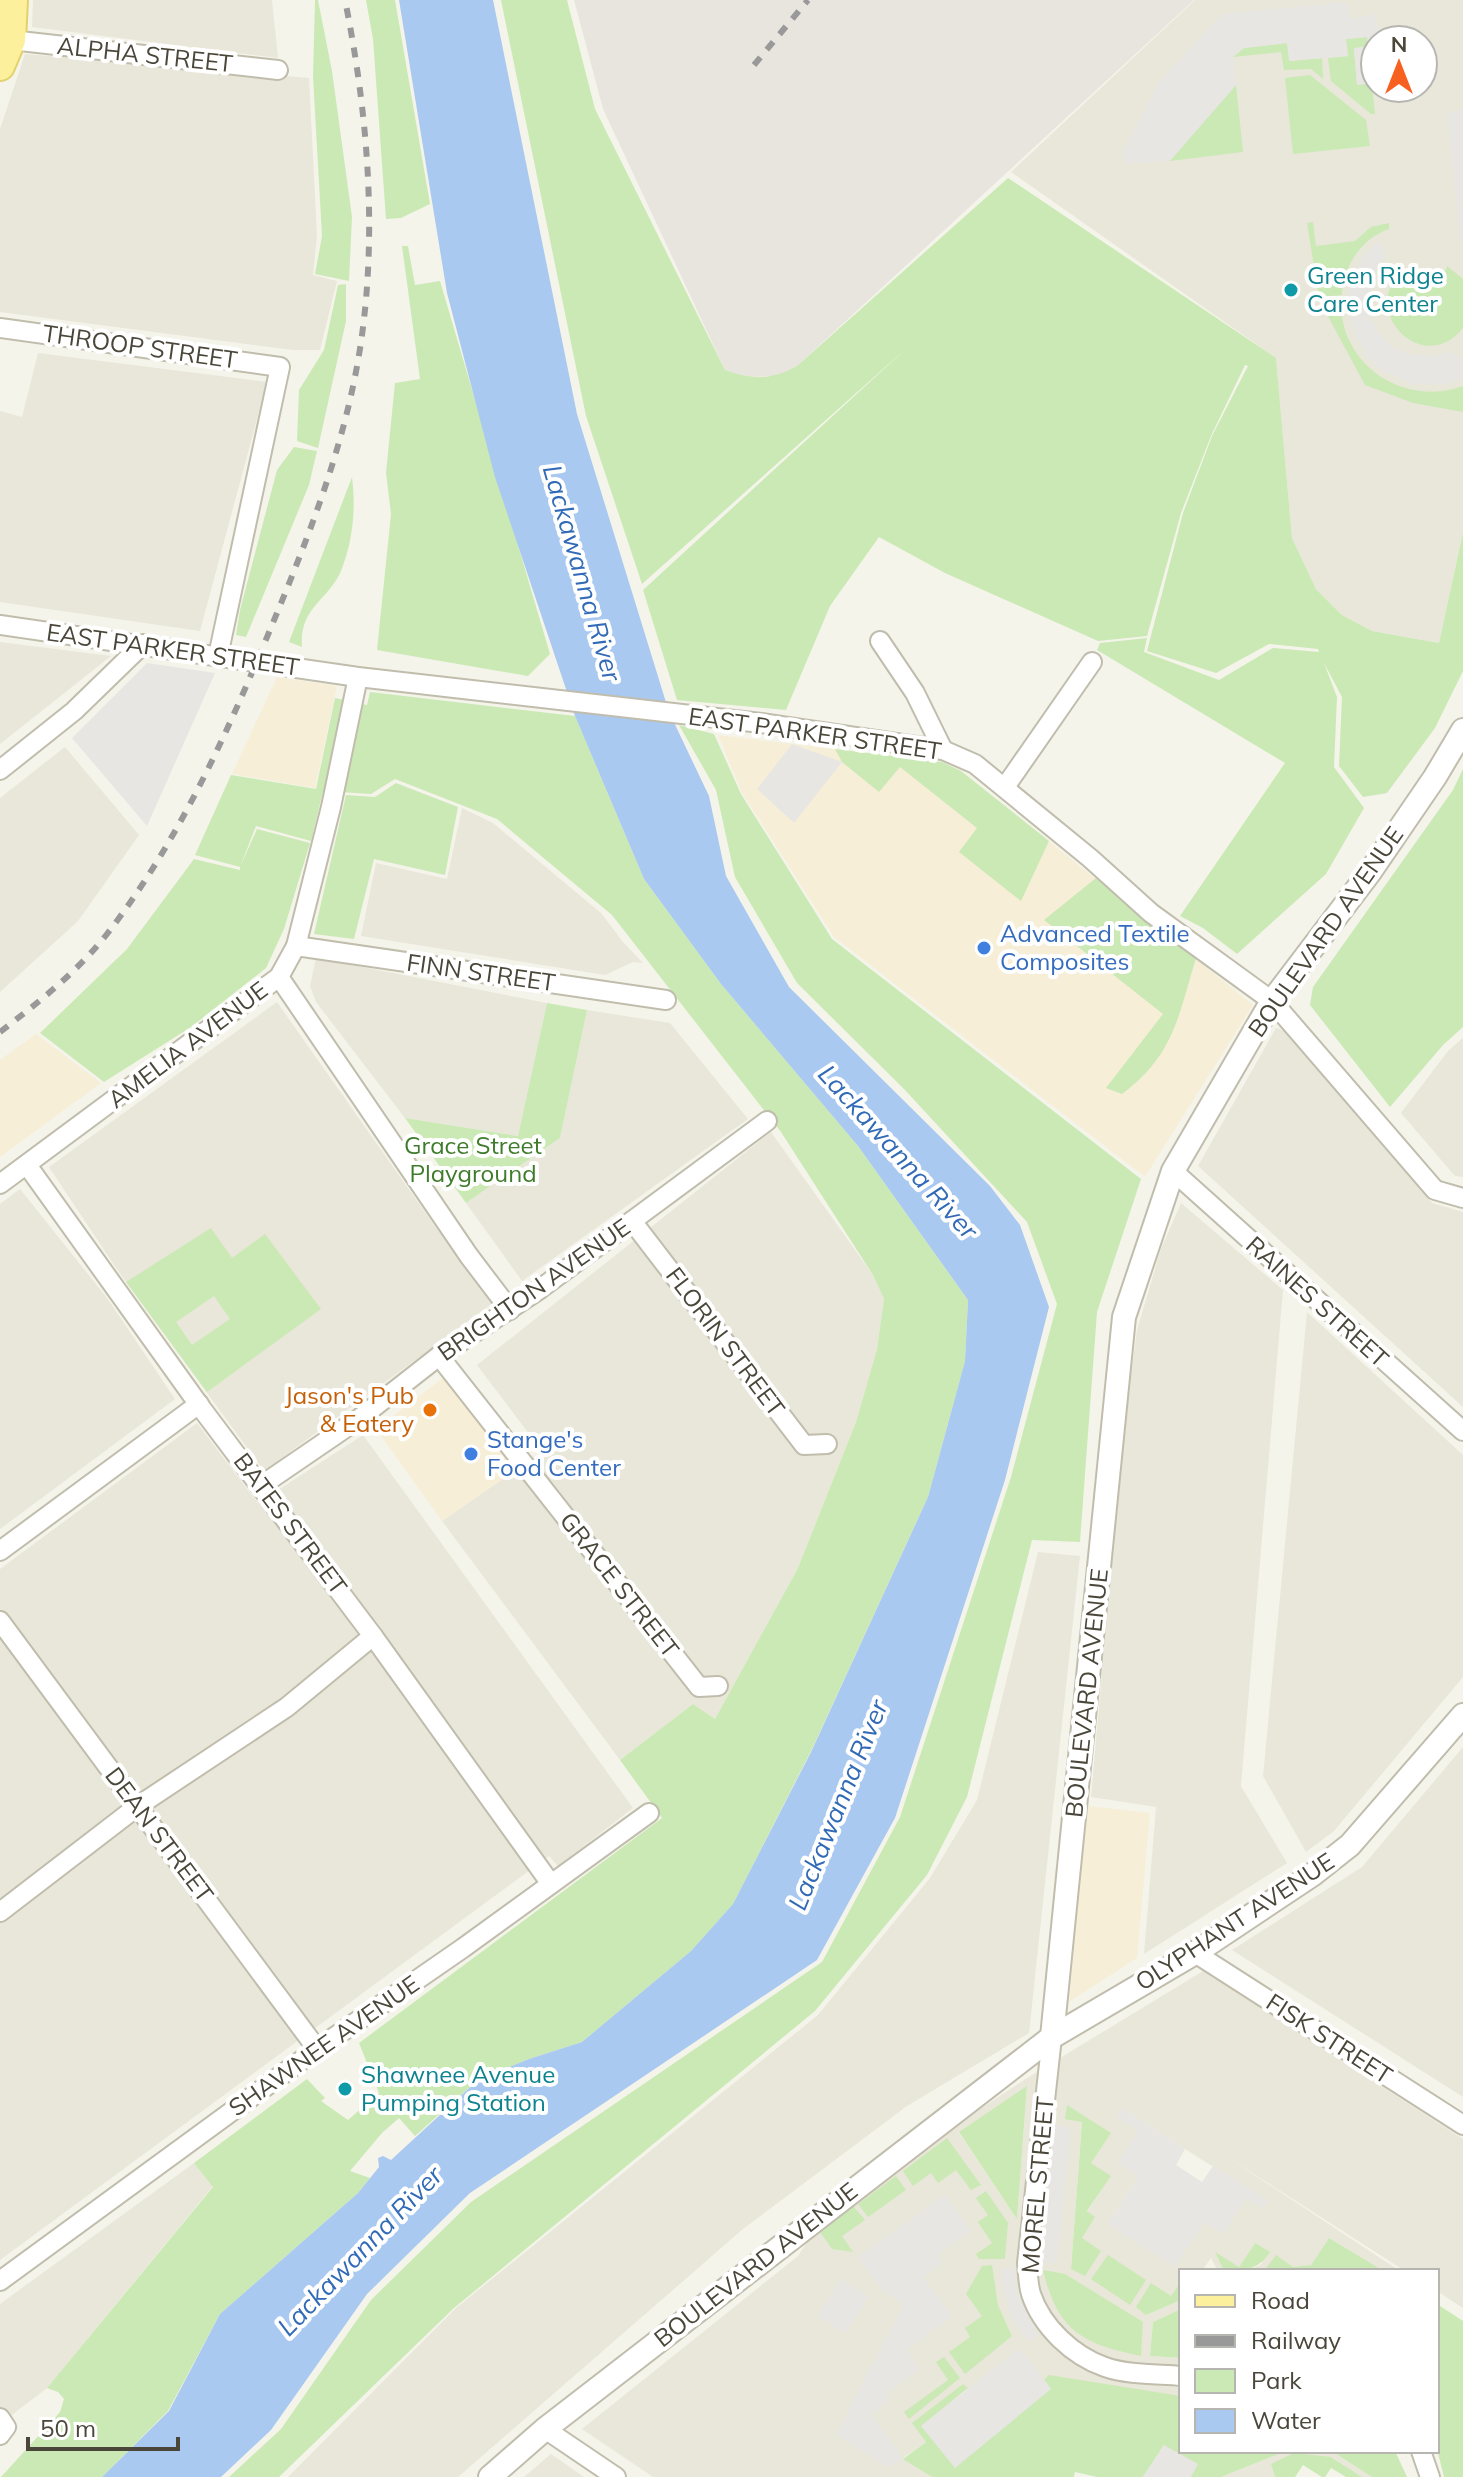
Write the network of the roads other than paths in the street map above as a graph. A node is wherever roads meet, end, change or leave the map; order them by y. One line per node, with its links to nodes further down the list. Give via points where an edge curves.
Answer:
1 (13, 0): 2 (main road)
2 (11, 40): 3 (main road); 4 (street, ALPHA STREET)
3 (0, 66)
4 (278, 70)
5 (0, 328): 9 (street, THROOP STREET, via 280,367)
6 (0, 625): 8 (street, EAST PARKER STREET)
7 (880, 641): 13 (street, via 915,693)
8 (143, 644): 9 (street, EAST PARKER STREET); 14 (street, via 74,711)
9 (218, 656): 11 (street, EAST PARKER STREET)
10 (1092, 662): 15 (street)
11 (358, 677): 13 (street, EAST PARKER STREET, via 761,723); 16 (street, AMELIA AVENUE)
12 (1463, 730): 19 (street, BOULEVARD AVENUE, via 1370,872)
13 (943, 750): 15 (street, EAST PARKER STREET, via 975,764)
14 (0, 770)
15 (1005, 787): 19 (street, EAST PARKER STREET, via 1151,913)
16 (296, 946): 17 (street, AMELIA AVENUE); 18 (street, FINN STREET)
17 (279, 977): 21 (street, AMELIA AVENUE); 26 (street)
18 (666, 1000)
19 (1272, 1001): 22 (street, BOULEVARD AVENUE); 24 (street, EAST PARKER STREET, via 1435,1190)
20 (767, 1121): 25 (street, BRIGHTON AVENUE)
21 (27, 1165): 23 (street, AMELIA AVENUE); 28 (street, BATES STREET)
22 (1173, 1171): 29 (street, RAINES STREET); 42 (street, BOULEVARD AVENUE, via 1124,1317)
23 (0, 1184)
24 (1463, 1198)
25 (632, 1221): 26 (street, BRIGHTON AVENUE); 30 (street, FLORIN STREET, via 804,1445)
26 (510, 1310): 27 (street, BRIGHTON AVENUE)
27 (439, 1356): 31 (street, BRIGHTON AVENUE); 35 (street, GRACE STREET, via 699,1687)
28 (199, 1404): 31 (street, BATES STREET); 32 (street)
29 (1463, 1431)
30 (827, 1444)
31 (262, 1485): 34 (street, BATES STREET)
32 (0, 1551)
33 (0, 1621): 37 (street, DEAN STREET)
34 (373, 1636): 37 (street, via 287,1707); 39 (street, BATES STREET)
35 (718, 1686)
36 (1462, 1717): 41 (street, OLYPHANT AVENUE, via 1350,1845)
37 (138, 1806): 40 (street); 43 (street, DEAN STREET)
38 (649, 1813): 39 (street, SHAWNEE AVENUE)
39 (551, 1884): 43 (street, SHAWNEE AVENUE)
40 (0, 1912)
41 (1195, 1953): 42 (street, OLYPHANT AVENUE); 44 (street, FISK STREET)
42 (1052, 2037): 46 (street, MOREL STREET, via 1027,2263 1030,2291 1038,2311 1066,2345 1086,2359 1108,2368); 47 (street, BOULEVARD AVENUE)
43 (317, 2049): 45 (street, SHAWNEE AVENUE)
44 (1463, 2125)
45 (0, 2281)
46 (1179, 2376)
47 (545, 2429): 49 (street, BOULEVARD AVENUE); 50 (street)
48 (1422, 2453): 51 (street)
49 (490, 2477)
50 (616, 2477)
51 (1430, 2477)

